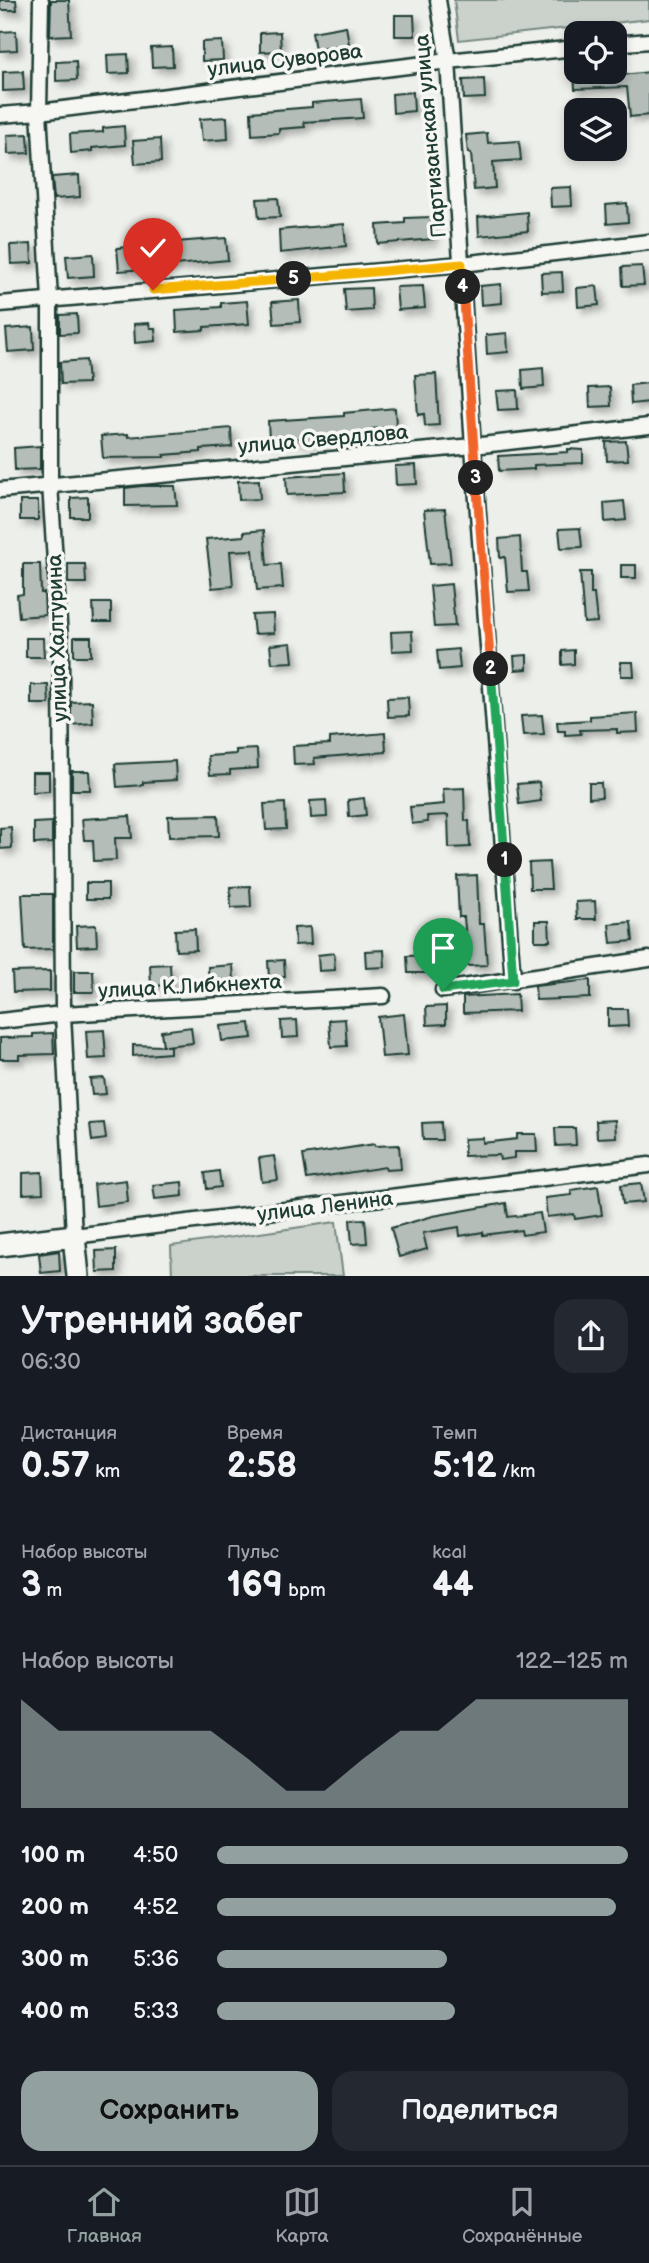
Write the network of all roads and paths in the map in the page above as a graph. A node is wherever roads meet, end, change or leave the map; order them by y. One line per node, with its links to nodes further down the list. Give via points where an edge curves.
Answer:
1 (41, 0): 7 (street, улица Халтурина)
2 (438, 0): 6 (street, Партизанская улица)
3 (649, 41): 4 (street)
4 (627, 43)
5 (564, 49): 6 (street, улица Суворова)
6 (448, 61): 7 (street, улица Суворова); 10 (street, Партизанская улица)
7 (39, 112): 8 (street, улица Суворова); 11 (street, улица Халтурина)
8 (0, 115)
9 (649, 242): 10 (street)
10 (462, 264): 11 (street); 14 (street, Партизанская улица)
11 (50, 299): 12 (street); 15 (street, улица Халтурина)
12 (0, 304)
13 (649, 426): 14 (street, улица Свердлова)
14 (473, 446): 15 (street, улица Свердлова); 18 (street, Партизанская улица)
15 (50, 484): 16 (street, улица Свердлова); 21 (street, улица Халтурина, via 61,654)
16 (0, 490)
17 (649, 959): 18 (street)
18 (513, 981): 19 (street)
19 (443, 990)
20 (383, 996): 21 (street, улица К.Либкнехта)
21 (63, 1014): 22 (street, улица К.Либкнехта); 24 (street, улица Халтурина)
22 (0, 1021)
23 (649, 1165): 24 (street, улица Ленина)
24 (74, 1236): 25 (main road, улица Ленина); 26 (main road, улица Халтурина)
25 (0, 1245)
26 (78, 1276)

